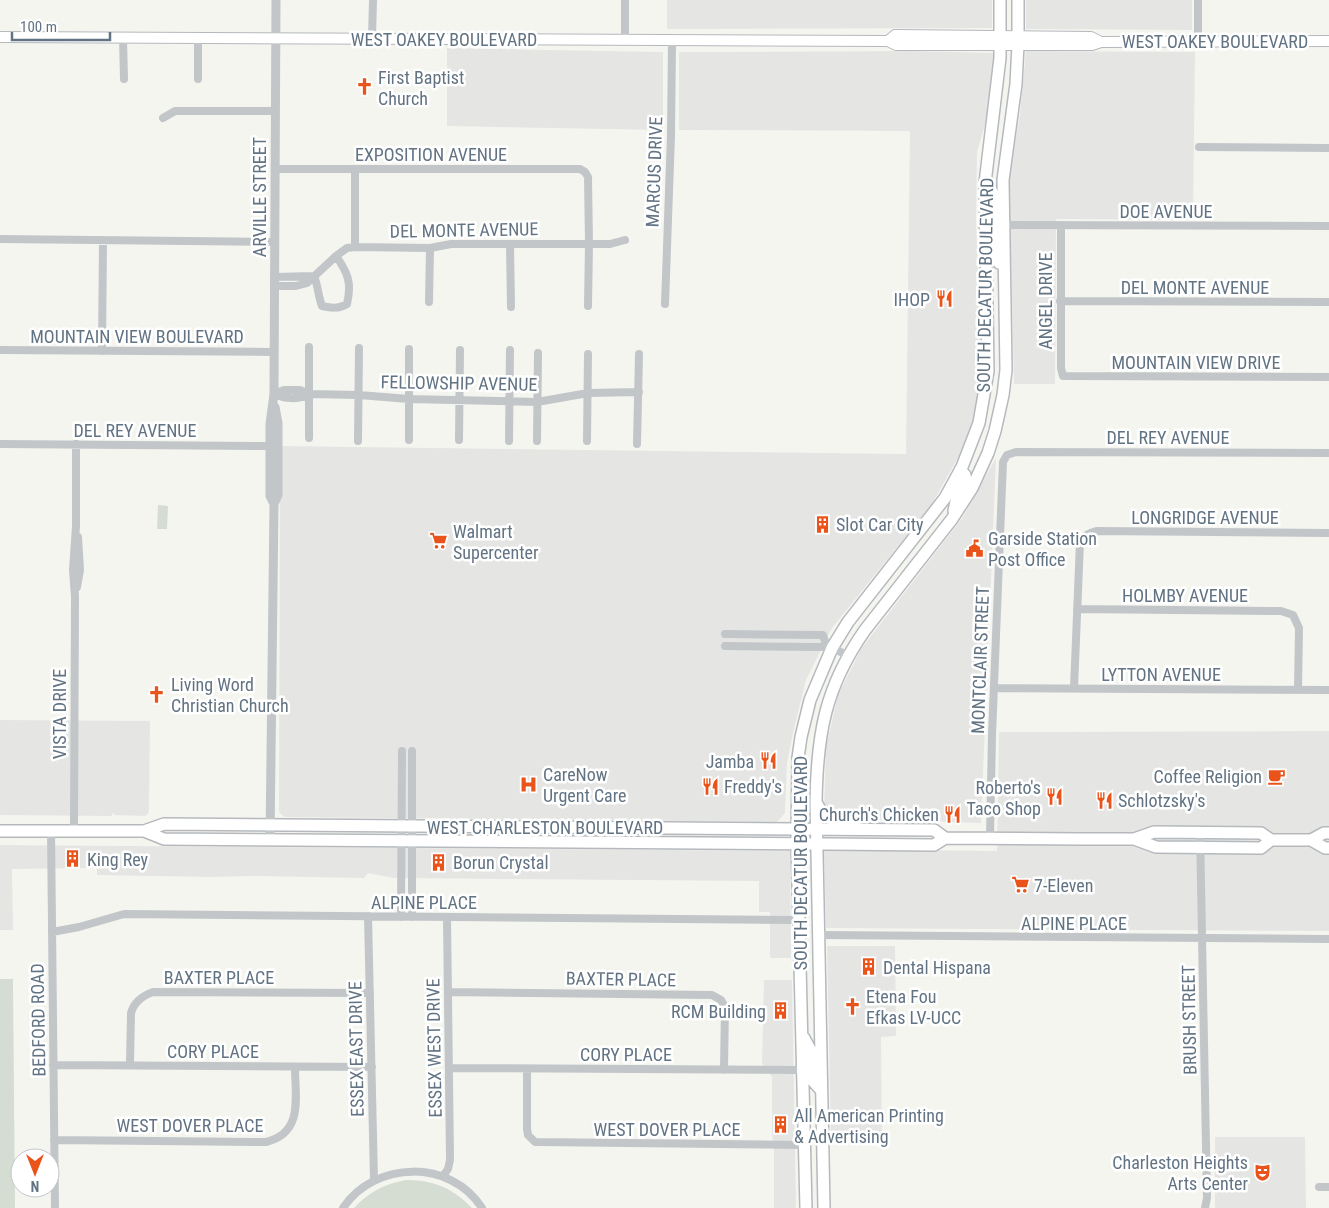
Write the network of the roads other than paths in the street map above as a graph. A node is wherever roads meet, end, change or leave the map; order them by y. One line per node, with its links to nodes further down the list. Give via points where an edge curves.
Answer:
1 (276, 0): 10 (street, ARVILLE STREET)
2 (373, 0): 11 (street)
3 (625, 0): 12 (street)
4 (1000, 0): 14 (main road, SOUTH DECATUR BOULEVARD)
5 (1018, 0): 15 (main road, SOUTH DECATUR BOULEVARD)
6 (1198, 0): 16 (street)
7 (0, 37): 8 (main road, WEST OAKEY BOULEVARD)
8 (123, 38): 9 (main road, WEST OAKEY BOULEVARD); 19 (street)
9 (198, 38): 10 (main road, WEST OAKEY BOULEVARD); 18 (street)
10 (276, 38): 11 (main road, WEST OAKEY BOULEVARD); 20 (street, ARVILLE STREET)
11 (372, 38): 12 (main road, WEST OAKEY BOULEVARD)
12 (625, 40): 13 (main road, WEST OAKEY BOULEVARD)
13 (672, 40): 14 (main road, WEST OAKEY BOULEVARD, via 888,40 896,44); 46 (street, MARCUS DRIVE)
14 (1000, 40): 15 (main road, WEST OAKEY BOULEVARD); 26 (main road, SOUTH DECATUR BOULEVARD)
15 (1018, 40): 16 (main road, WEST OAKEY BOULEVARD, via 1092,45 1101,42); 27 (main road, SOUTH DECATUR BOULEVARD, via 1016,84 1003,175)
16 (1198, 41): 17 (main road, WEST OAKEY BOULEVARD)
17 (1329, 41)
18 (198, 78)
19 (124, 79)
20 (275, 111): 21 (street, via 175,111); 24 (street, ARVILLE STREET)
21 (163, 118)
22 (1198, 147): 23 (street)
23 (1329, 148)
24 (275, 168): 25 (street, EXPOSITION AVENUE); 34 (street, ARVILLE STREET)
25 (355, 169): 35 (street, EXPOSITION AVENUE, via 580,169 588,177); 37 (street)
26 (985, 178): 27 (main road, via 993,194 995,222); 28 (main road, SOUTH DECATUR BOULEVARD)
27 (1003, 225): 29 (street, DOE AVENUE); 41 (main road, SOUTH DECATUR BOULEVARD)
28 (985, 226): 41 (main road, via 994,232 996,254); 85 (main road, SOUTH DECATUR BOULEVARD, via 986,385 979,423)
29 (1060, 226): 30 (street, DOE AVENUE); 43 (street, ANGEL DRIVE)
30 (1329, 226)
31 (0, 239): 32 (street)
32 (103, 240): 34 (street); 55 (street)
33 (625, 240): 35 (street, DEL MONTE AVENUE)
34 (275, 242): 42 (street, ARVILLE STREET)
35 (589, 244): 36 (street, DEL MONTE AVENUE); 47 (street)
36 (510, 245): 38 (street, DEL MONTE AVENUE, via 451,244); 48 (street)
37 (355, 247): 38 (street, DEL MONTE AVENUE); 39 (street, DEL MONTE AVENUE, via 347,248)
38 (430, 248): 44 (street)
39 (336, 256): 40 (street, DEL MONTE AVENUE); 40 (street, via 349,279 347,304 342,308 322,306)
40 (314, 276): 42 (street, DEL MONTE AVENUE, via 302,284)
41 (1004, 276): 89 (main road, SOUTH DECATUR BOULEVARD, via 1006,356 1000,408 980,471)
42 (274, 282): 56 (street, ARVILLE STREET)
43 (1060, 301): 45 (street, DEL MONTE AVENUE); 60 (street, ANGEL DRIVE, via 1060,368)
44 (429, 302)
45 (1329, 302)
46 (665, 304)
47 (588, 306)
48 (511, 307)
49 (309, 347): 65 (street)
50 (359, 348): 66 (street)
51 (409, 349): 67 (street)
52 (0, 350): 55 (street, MOUNTAIN VIEW BOULEVARD)
53 (460, 350): 68 (street)
54 (510, 350): 69 (street)
55 (102, 351): 56 (street, MOUNTAIN VIEW BOULEVARD)
56 (274, 352): 64 (street, ARVILLE STREET)
57 (538, 353): 70 (street)
58 (588, 354): 63 (street)
59 (639, 354): 62 (street)
60 (1063, 376): 61 (street, MOUNTAIN VIEW DRIVE)
61 (1329, 377)
62 (639, 392): 63 (street, FELLOWSHIP AVENUE); 81 (street)
63 (588, 393): 70 (street, FELLOWSHIP AVENUE); 78 (street)
64 (274, 394): 65 (street, FELLOWSHIP AVENUE, via 284,398 300,398); 72 (street, ARVILLE STREET); 82 (street, ARVILLE STREET)
65 (309, 394): 66 (street, FELLOWSHIP AVENUE); 71 (street)
66 (359, 395): 67 (street, FELLOWSHIP AVENUE); 73 (street)
67 (408, 399): 68 (street, FELLOWSHIP AVENUE); 74 (street)
68 (459, 401): 69 (street, FELLOWSHIP AVENUE); 75 (street)
69 (509, 402): 70 (street, FELLOWSHIP AVENUE); 76 (street)
70 (537, 402): 77 (street)
71 (309, 438)
72 (278, 439): 82 (street); 86 (street, ARVILLE STREET)
73 (358, 440)
74 (409, 440)
75 (459, 440)
76 (509, 441)
77 (537, 441)
78 (586, 441)
79 (0, 444): 80 (street, DEL REY AVENUE)
80 (76, 444): 82 (street, DEL REY AVENUE); 111 (street, VISTA DRIVE)
81 (637, 444)
82 (270, 446): 87 (street, ARVILLE STREET)
83 (1329, 453): 84 (street, DEL REY AVENUE, via 1016,452)
84 (1008, 455): 96 (street, MONTCLAIR STREET, via 1003,462)
85 (960, 470): 89 (main road, via 966,480 957,497); 94 (main road, SOUTH DECATUR BOULEVARD, via 940,505)
86 (278, 476): 87 (street); 88 (street, ARVILLE STREET, via 278,496)
87 (270, 482): 88 (street, ARVILLE STREET, via 270,496)
88 (274, 504): 103 (street, ARVILLE STREET)
89 (953, 518): 95 (main road, SOUTH DECATUR BOULEVARD, via 870,622)
90 (1329, 533): 91 (street, LONGRIDGE AVENUE, via 1097,531 1083,537 1080,542)
91 (1076, 609): 97 (street); 98 (street, HOLMBY AVENUE, via 1281,611 1293,615 1299,628)
92 (725, 634): 94 (street, via 823,635)
93 (725, 646): 94 (street)
94 (829, 646): 95 (street); 106 (main road, SOUTH DECATUR BOULEVARD, via 802,732 798,758)
95 (848, 656): 102 (main road, SOUTH DECATUR BOULEVARD, via 822,725)
96 (994, 688): 97 (street, LYTTON AVENUE); 117 (street, MONTCLAIR STREET)
97 (1074, 688): 98 (street, LYTTON AVENUE)
98 (1298, 690): 99 (street, LYTTON AVENUE)
99 (1329, 690)
100 (402, 751): 114 (street)
101 (412, 751): 114 (street)
102 (816, 802): 107 (main road, SOUTH DECATUR BOULEVARD); 108 (main road, via 828,819 851,822)
103 (270, 825): 112 (main road, WEST CHARLESTON BOULEVARD, via 164,824); 114 (main road, WEST CHARLESTON BOULEVARD); 119 (street, ARVILLE STREET)
104 (598, 828): 105 (main road, WEST CHARLESTON BOULEVARD); 114 (main road, WEST CHARLESTON BOULEVARD); 122 (main road, via 591,834)
105 (659, 828): 106 (main road, WEST CHARLESTON BOULEVARD); 123 (main road, via 620,835)
106 (797, 828): 107 (main road, WEST CHARLESTON BOULEVARD); 124 (main road, SOUTH DECATUR BOULEVARD)
107 (817, 828): 108 (main road, WEST CHARLESTON BOULEVARD); 125 (main road, SOUTH DECATUR BOULEVARD)
108 (868, 829): 116 (main road, WEST CHARLESTON BOULEVARD, via 934,830)
109 (0, 831): 110 (main road, WEST CHARLESTON BOULEVARD)
110 (51, 831): 111 (main road, WEST CHARLESTON BOULEVARD); 133 (street, BEDFORD ROAD)
111 (74, 831): 112 (main road, WEST CHARLESTON BOULEVARD)
112 (144, 832): 119 (main road, WEST CHARLESTON BOULEVARD, via 164,839)
113 (1200, 832): 118 (main road, WEST CHARLESTON BOULEVARD, via 1154,832); 120 (main road, WEST CHARLESTON BOULEVARD, via 1261,832); 126 (street, BRUSH STREET)
114 (406, 833): 119 (main road, WEST CHARLESTON BOULEVARD); 122 (main road, WEST CHARLESTON BOULEVARD); 129 (street); 130 (street)
115 (1329, 833): 121 (main road, WEST CHARLESTON BOULEVARD)
116 (945, 838): 117 (main road, WEST CHARLESTON BOULEVARD); 125 (main road, WEST CHARLESTON BOULEVARD, via 934,845)
117 (990, 838): 118 (main road, WEST CHARLESTON BOULEVARD)
118 (1134, 839): 126 (main road, WEST CHARLESTON BOULEVARD, via 1156,847)
119 (270, 840)
120 (1271, 840): 121 (main road, WEST CHARLESTON BOULEVARD); 126 (main road, WEST CHARLESTON BOULEVARD, via 1261,848)
121 (1311, 840): 127 (main road, WEST CHARLESTON BOULEVARD)
122 (531, 842): 123 (main road, WEST CHARLESTON BOULEVARD)
123 (611, 842): 124 (main road, WEST CHARLESTON BOULEVARD)
124 (797, 844): 125 (main road, WEST CHARLESTON BOULEVARD); 132 (main road, SOUTH DECATUR BOULEVARD)
125 (817, 844): 134 (main road, SOUTH DECATUR BOULEVARD)
126 (1201, 847): 135 (street, BRUSH STREET)
127 (1329, 848)
128 (368, 916): 129 (street, ALPINE PLACE); 133 (street, ALPINE PLACE, via 124,914); 138 (street, ESSEX EAST DRIVE)
129 (401, 917): 130 (street, ALPINE PLACE)
130 (412, 917): 131 (street, ALPINE PLACE)
131 (447, 917): 132 (street, ALPINE PLACE); 137 (street, ESSEX WEST DRIVE)
132 (799, 920): 139 (main road, SOUTH DECATUR BOULEVARD)
133 (52, 932): 140 (street, BEDFORD ROAD)
134 (819, 935): 135 (street, ALPINE PLACE); 144 (main road, SOUTH DECATUR BOULEVARD)
135 (1203, 939): 136 (street, ALPINE PLACE); 161 (street, BRUSH STREET)
136 (1329, 939)
137 (448, 992): 145 (street, ESSEX WEST DRIVE); 147 (street, BAXTER PLACE, via 712,995 721,1000 724,1007)
138 (370, 993): 141 (street, BAXTER PLACE, via 146,994 136,1002 131,1013); 143 (street, ESSEX EAST DRIVE)
139 (802, 1033): 144 (main road, via 813,1062); 148 (main road, SOUTH DECATUR BOULEVARD)
140 (53, 1065): 141 (street, CORY PLACE); 150 (street, BEDFORD ROAD)
141 (130, 1065): 142 (street, CORY PLACE)
142 (295, 1067): 143 (street, CORY PLACE); 150 (street, WEST DOVER PLACE, via 294,1120 286,1132 274,1140)
143 (372, 1067): 153 (street, ESSEX EAST DRIVE)
144 (821, 1067): 149 (main road, SOUTH DECATUR BOULEVARD)
145 (449, 1068): 146 (street, CORY PLACE); 152 (street, ESSEX WEST DRIVE, via 450,1160)
146 (527, 1069): 147 (street, CORY PLACE); 151 (street, WEST DOVER PLACE, via 527,1129 531,1139 541,1143)
147 (724, 1070): 148 (street, CORY PLACE)
148 (802, 1070): 149 (main road, via 812,1070 813,1081); 151 (main road, SOUTH DECATUR BOULEVARD)
149 (821, 1090): 160 (main road, SOUTH DECATUR BOULEVARD)
150 (54, 1140): 156 (street, BEDFORD ROAD)
151 (804, 1145): 159 (main road, SOUTH DECATUR BOULEVARD)
152 (443, 1176): 153 (street, via 412,1171 392,1173); 158 (street, via 466,1189)
153 (374, 1180): 157 (street)
154 (1319, 1187): 155 (street)
155 (1329, 1187)
156 (55, 1208)
157 (344, 1208)
158 (482, 1208)
159 (806, 1208)
160 (824, 1208)
161 (1205, 1208)

